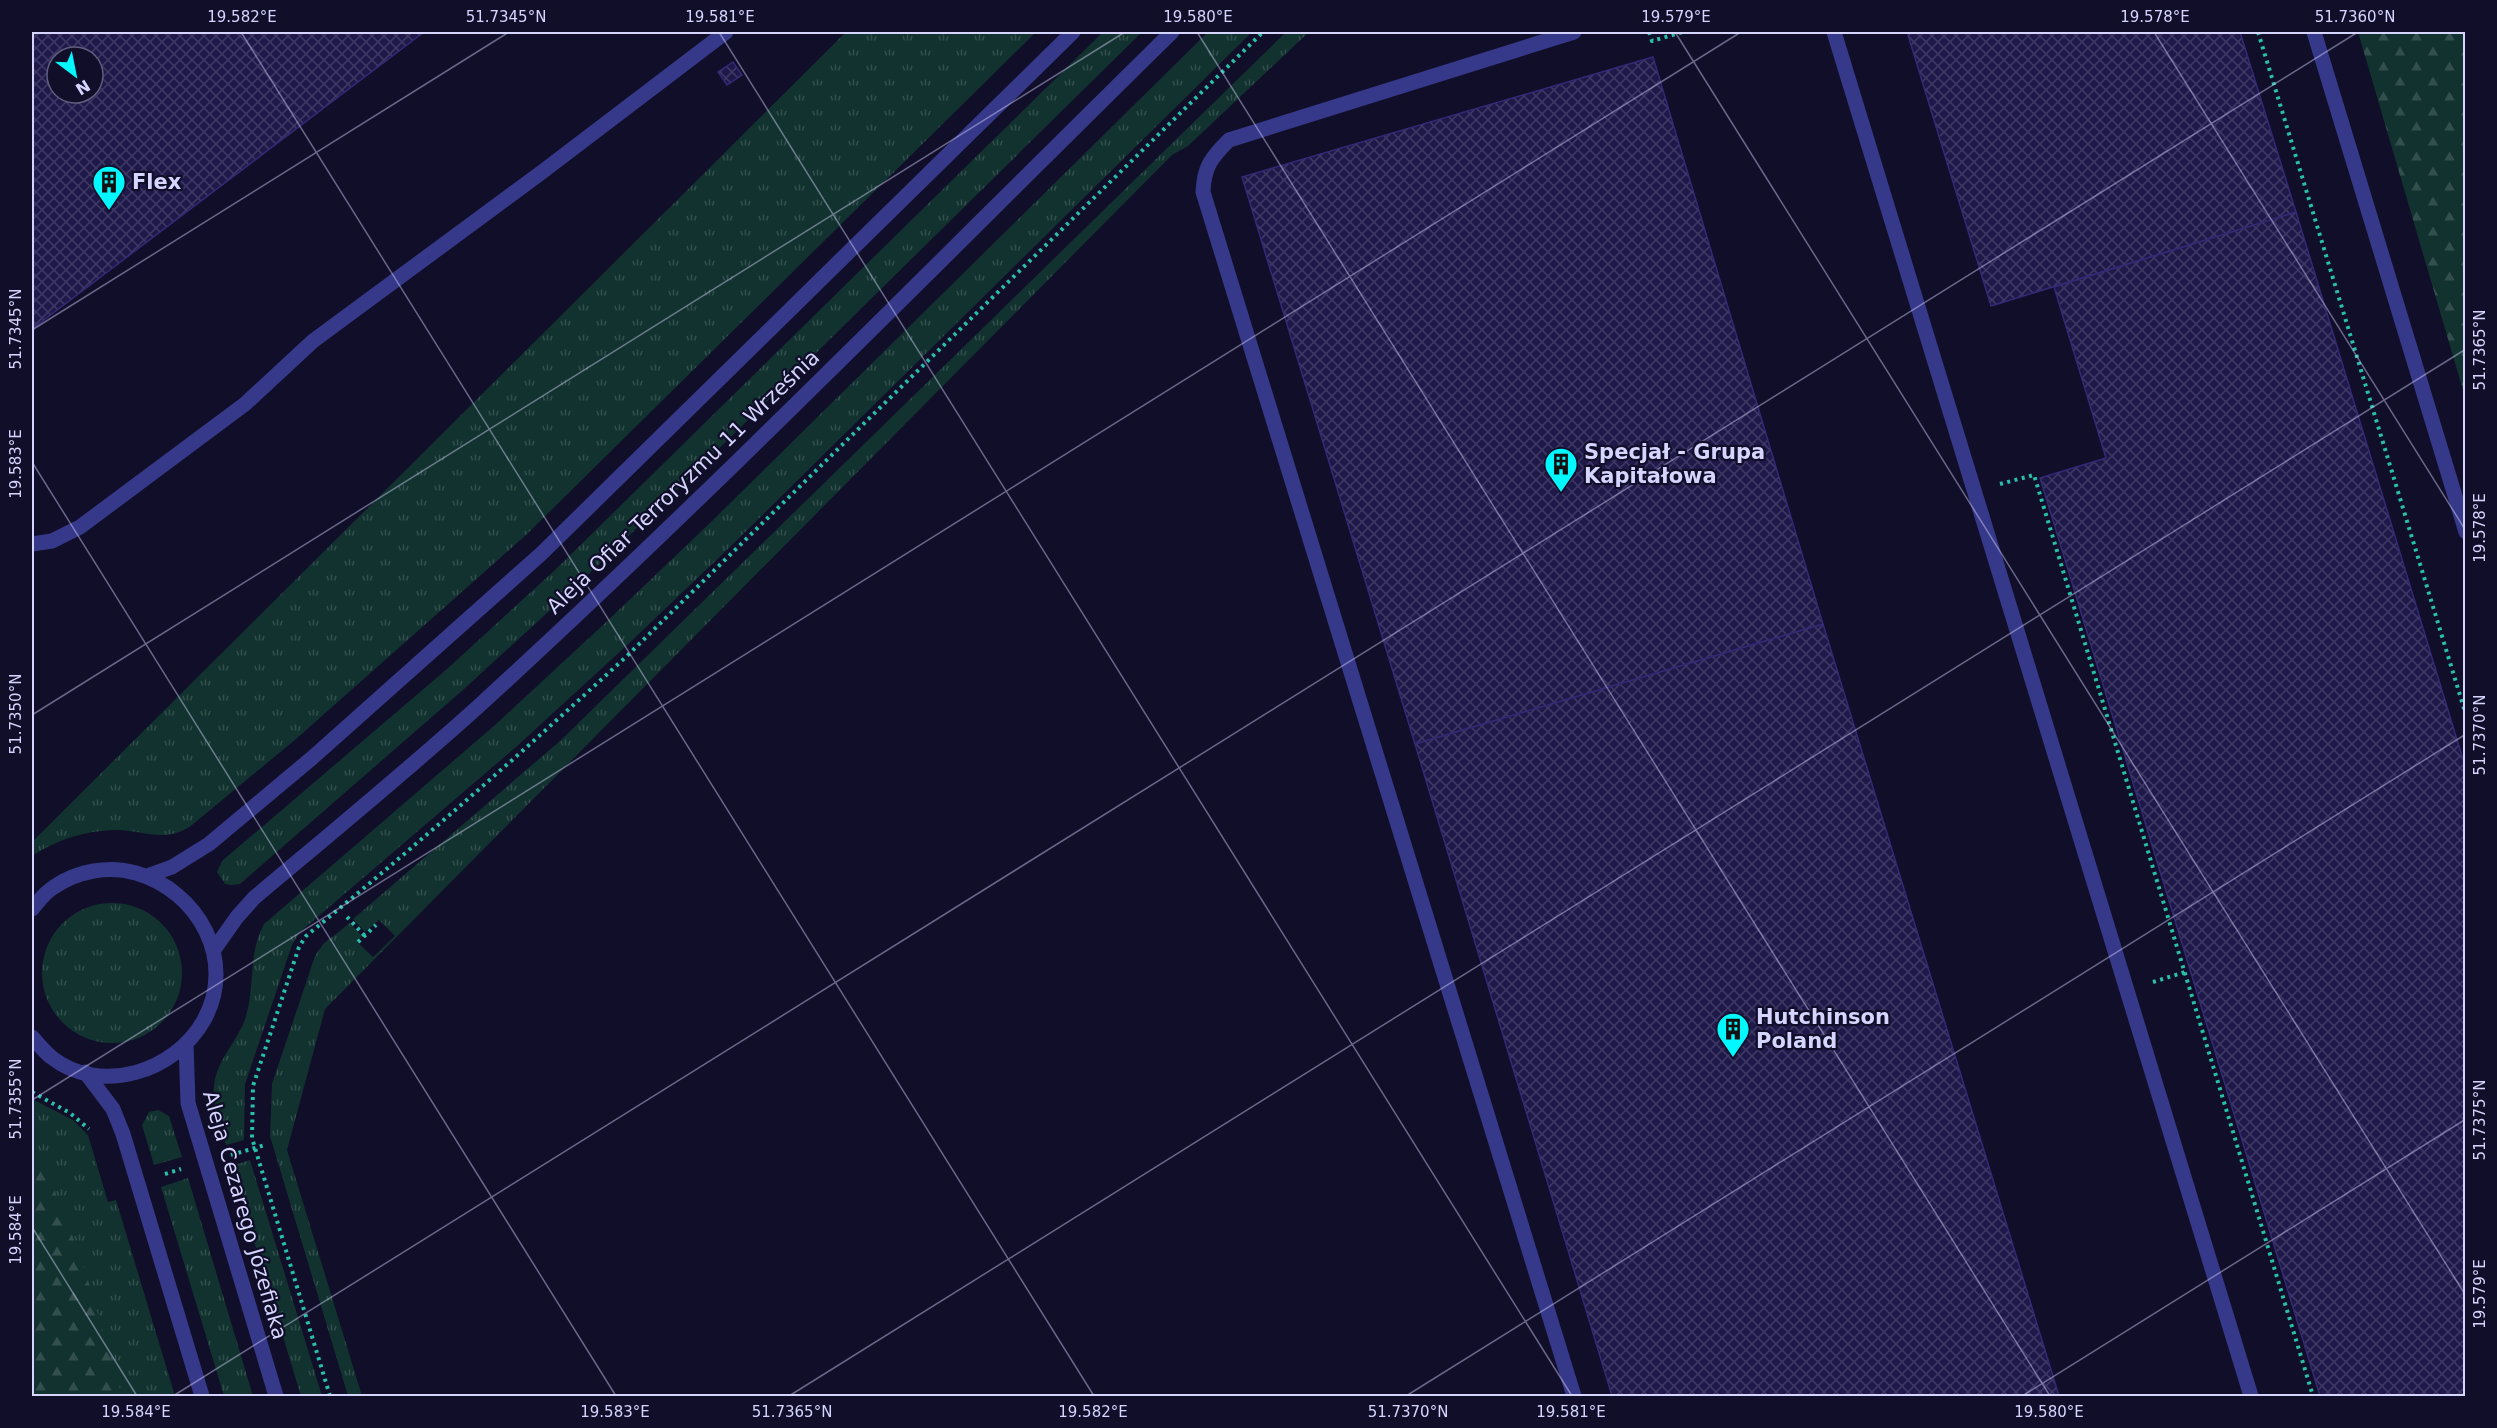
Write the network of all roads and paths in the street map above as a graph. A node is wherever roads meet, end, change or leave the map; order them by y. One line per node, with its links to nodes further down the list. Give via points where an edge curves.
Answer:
1 (726, 32): 13 (street, via 314,341 245,404 80,527 51,541)
2 (1072, 32): 15 (street, via 528,566 209,844 172,867)
3 (1172, 32): 21 (street, Aleja Ofiar Terroryzmu 11 Września, via 583,609 470,714 254,898)
4 (1263, 32): 29 (path, via 628,655 522,753 306,936 253,1086 252,1138)
5 (1574, 32): 30 (street, via 1229,140 1204,173 1203,192)
6 (1649, 32): 7 (path, via 1652,41)
7 (1683, 32)
8 (1834, 32): 31 (street)
9 (2258, 32): 14 (path)
10 (2314, 32): 12 (street)
11 (1994, 486): 32 (path, via 2034,475)
12 (2466, 532)
13 (32, 544)
14 (2466, 715)
15 (147, 876): 16 (street, via 123,869 87,871 53,887); 21 (street, via 180,895 201,919)
16 (32, 909)
17 (347, 916): 19 (path)
18 (376, 925): 19 (path)
19 (365, 936): 20 (path)
20 (358, 942)
21 (213, 951): 23 (street, via 213,992 204,1019)
22 (32, 1037): 25 (street)
23 (186, 1043): 26 (street, via 161,1064 136,1074); 28 (street, Aleja Cezarego Józefiaka, via 188,1103)
24 (32, 1053): 25 (street)
25 (52, 1058): 26 (street)
26 (85, 1072): 27 (street, via 113,1109 123,1134)
27 (202, 1396)
28 (276, 1396)
29 (330, 1396)
30 (1574, 1396)
31 (2251, 1396)
32 (2313, 1396)

